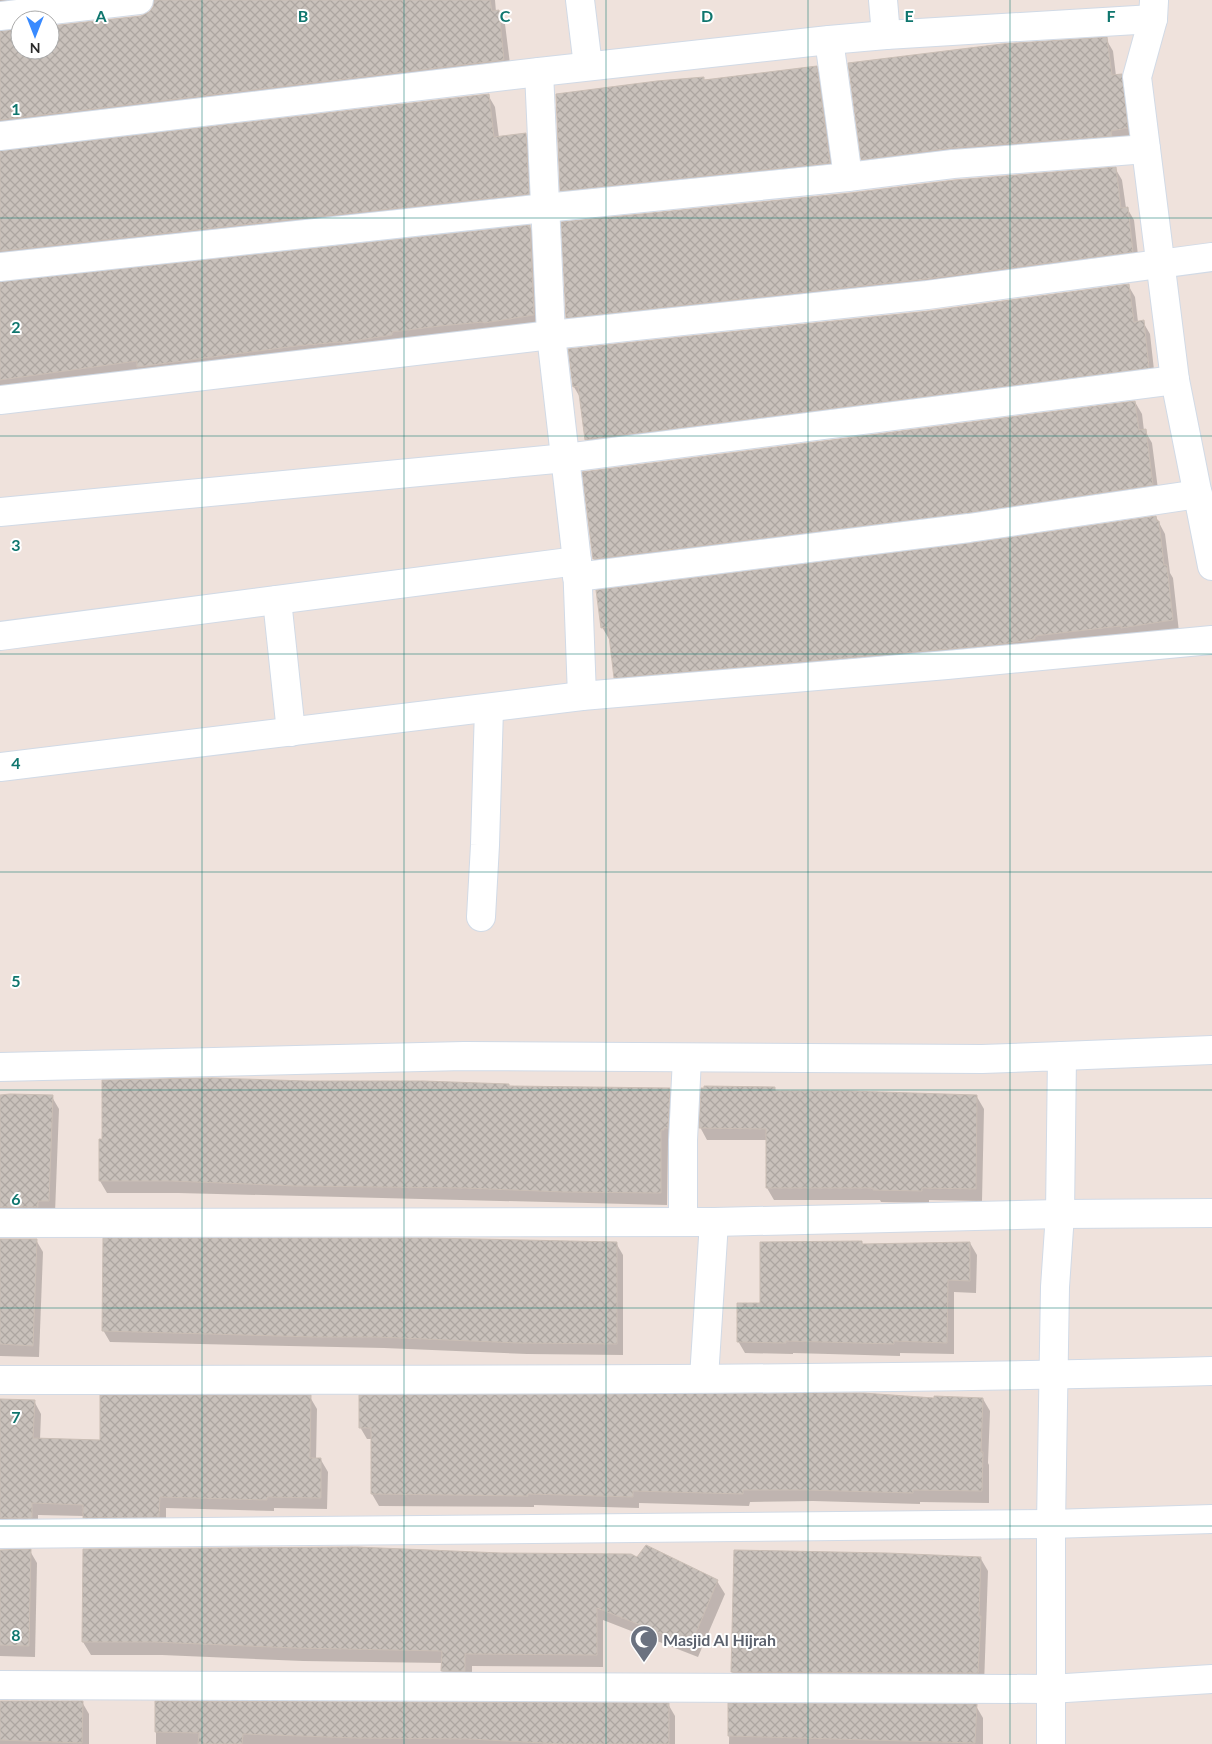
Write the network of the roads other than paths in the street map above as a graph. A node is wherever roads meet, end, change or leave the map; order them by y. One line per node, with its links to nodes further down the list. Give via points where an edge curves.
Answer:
1 (139, 0): 5 (street)
2 (580, 0): 8 (street)
3 (883, 0): 6 (street)
4 (1153, 9): 6 (street); 11 (street, via 1137,77)
5 (0, 16)
6 (886, 35): 7 (street)
7 (829, 40): 8 (street); 12 (street)
8 (588, 66): 9 (street)
9 (539, 72): 10 (street); 13 (street)
10 (0, 136)
11 (1146, 150): 12 (street, via 953,164); 15 (street)
12 (848, 177): 13 (street)
13 (545, 208): 16 (street); 17 (street)
14 (1212, 257): 15 (street)
15 (1160, 265): 17 (street, via 927,295); 18 (street)
16 (0, 267)
17 (551, 335): 19 (street); 21 (street)
18 (1175, 380): 20 (street); 21 (street)
19 (0, 400)
20 (1200, 445): 22 (street)
21 (566, 458): 23 (street); 25 (street)
22 (1198, 494): 24 (street); 25 (street, via 969,528)
23 (0, 512)
24 (1212, 566)
25 (577, 569): 26 (street); 29 (street)
26 (277, 600): 27 (street); 31 (street)
27 (0, 636)
28 (1212, 640): 29 (street)
29 (582, 696): 30 (street)
30 (488, 708): 31 (street); 33 (street)
31 (291, 732): 32 (street)
32 (0, 767)
33 (481, 917)
34 (1212, 1050): 35 (street)
35 (1062, 1056): 36 (street, via 982,1059); 39 (street)
36 (687, 1058): 37 (street, via 464,1056); 40 (street)
37 (0, 1067)
38 (1212, 1213): 39 (street)
39 (1060, 1214): 41 (street); 44 (street)
40 (683, 1222): 41 (street); 42 (street)
41 (714, 1222): 45 (street)
42 (0, 1223)
43 (1212, 1371): 44 (street)
44 (1054, 1375): 45 (street); 48 (street)
45 (704, 1378): 46 (street)
46 (0, 1380)
47 (1212, 1519): 48 (street)
48 (1051, 1524): 49 (street); 52 (street)
49 (0, 1534)
50 (1212, 1679): 52 (street)
51 (0, 1685): 52 (street)
52 (1050, 1688): 53 (street)
53 (1050, 1744)

